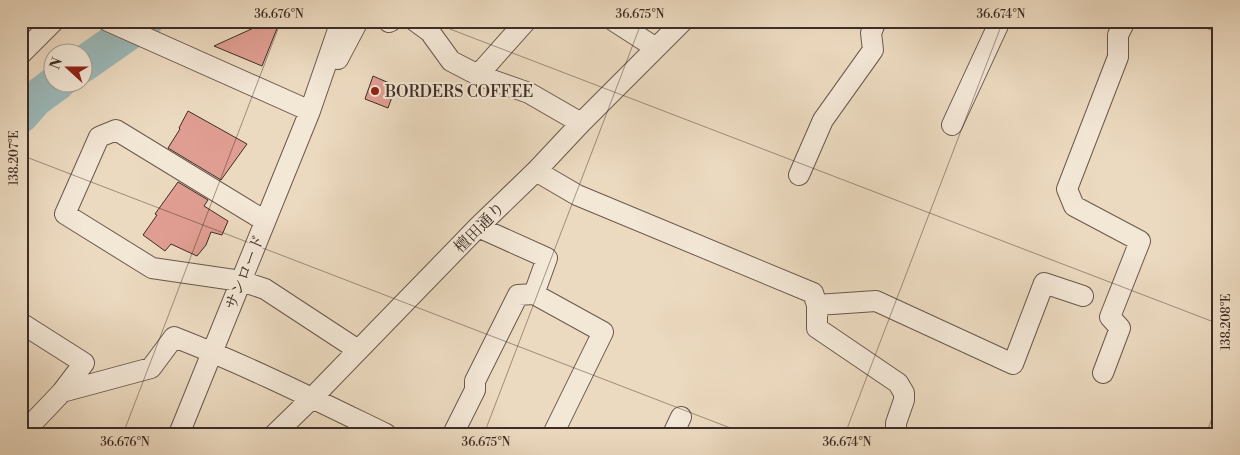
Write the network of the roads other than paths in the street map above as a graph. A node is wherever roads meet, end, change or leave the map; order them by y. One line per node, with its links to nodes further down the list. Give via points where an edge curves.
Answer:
1 (54, 21): 13 (street)
2 (108, 21): 15 (street)
3 (341, 21): 15 (street, サンロード)
4 (358, 21): 15 (street, サンロード)
5 (415, 21): 14 (street, via 430,32 451,61)
6 (526, 21): 14 (street)
7 (614, 21): 12 (street)
8 (683, 21): 12 (street, 檀田通り)
9 (876, 21): 19 (street, via 870,33 873,50 822,120)
10 (1000, 21): 17 (street)
11 (1125, 21): 29 (street, via 1118,35 1118,57 1067,189 1074,206 1140,241 1110,317 1120,328)
12 (656, 48): 16 (street, 檀田通り)
13 (21, 54)
14 (478, 75): 16 (street, via 529,93)
15 (310, 111): 20 (street, サンロード)
16 (581, 123): 18 (street, 檀田通り)
17 (952, 125)
18 (536, 171): 21 (street, 檀田通り); 25 (street, via 577,195 814,293)
19 (799, 176)
20 (265, 221): 22 (street, サンロード); 22 (street, via 116,130 99,137 66,214 152,268)
21 (478, 227): 23 (street, via 547,258); 27 (street, 檀田通り)
22 (241, 281): 27 (street, via 265,289); 28 (street, サンロード)
23 (534, 294): 36 (street, via 518,295 475,381 474,390); 37 (street, via 603,332)
24 (1083, 296): 25 (street, via 1044,283 1013,364 876,301)
25 (816, 305): 38 (street, via 817,328 898,382 904,400 896,423)
26 (21, 323): 30 (street, via 84,363)
27 (358, 350): 31 (street, 檀田通り)
28 (212, 352): 30 (street, via 174,337 151,368); 31 (street); 33 (street, サンロード)
29 (1103, 372)
30 (62, 392): 32 (street)
31 (312, 398): 34 (street, 檀田通り); 35 (street)
32 (22, 434)
33 (179, 434)
34 (275, 434)
35 (386, 434)
36 (453, 434)
37 (553, 434)
38 (896, 434)

